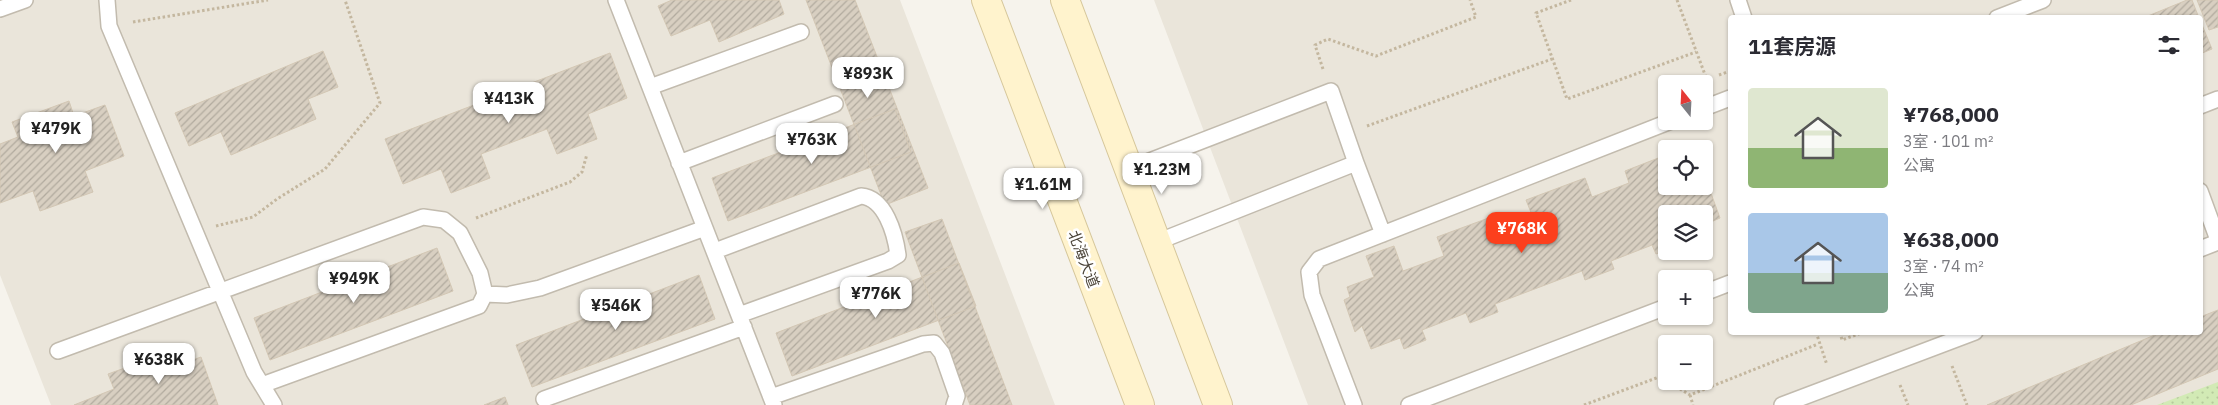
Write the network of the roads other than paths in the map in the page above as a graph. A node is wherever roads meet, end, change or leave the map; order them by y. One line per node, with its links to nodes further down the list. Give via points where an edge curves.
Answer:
1 (25, 0): 8 (lane)
2 (107, 0): 30 (lane, via 109,26)
3 (616, 0): 12 (lane)
4 (986, 0): 42 (street, 北海大道)
5 (1065, 0): 21 (street)
6 (1738, 0): 9 (lane)
7 (2042, 0): 10 (lane)
8 (0, 9)
9 (1743, 15)
10 (2004, 15)
11 (801, 32): 12 (lane)
12 (650, 88): 19 (lane)
13 (1728, 99): 16 (lane)
14 (2218, 99): 17 (lane)
15 (834, 104): 19 (lane)
16 (1713, 105)
17 (2203, 105)
18 (1658, 126): 24 (lane)
19 (680, 163): 23 (lane)
20 (1356, 163): 21 (lane, via 1331,91); 24 (lane); 26 (lane)
21 (1129, 168): 26 (street)
22 (2203, 199): 25 (lane)
23 (704, 228): 28 (lane); 32 (lane, via 540,288 507,295)
24 (1383, 234): 44 (lane, via 1319,259 1308,272 1312,295)
25 (2218, 241): 27 (lane)
26 (1157, 242): 43 (street)
27 (2203, 248)
28 (714, 251): 34 (lane); 34 (lane, via 861,196 871,196 880,205 897,244 898,255 888,261)
29 (1728, 284): 31 (lane)
30 (220, 290): 32 (lane, via 423,218 444,220 460,233 480,273); 36 (lane); 37 (lane)
31 (1713, 290)
32 (485, 294): 37 (lane, via 479,306)
33 (1658, 310): 45 (lane)
34 (742, 321): 38 (lane); 39 (lane)
35 (1968, 335): 46 (lane)
36 (58, 351)
37 (262, 385): 40 (lane)
38 (544, 399)
39 (773, 401): 41 (lane, via 923,344 934,343 942,353 957,396)
40 (274, 405)
41 (954, 405)
42 (1140, 405)
43 (1218, 405)
44 (1354, 405)
45 (1409, 405)
46 (1782, 405)

